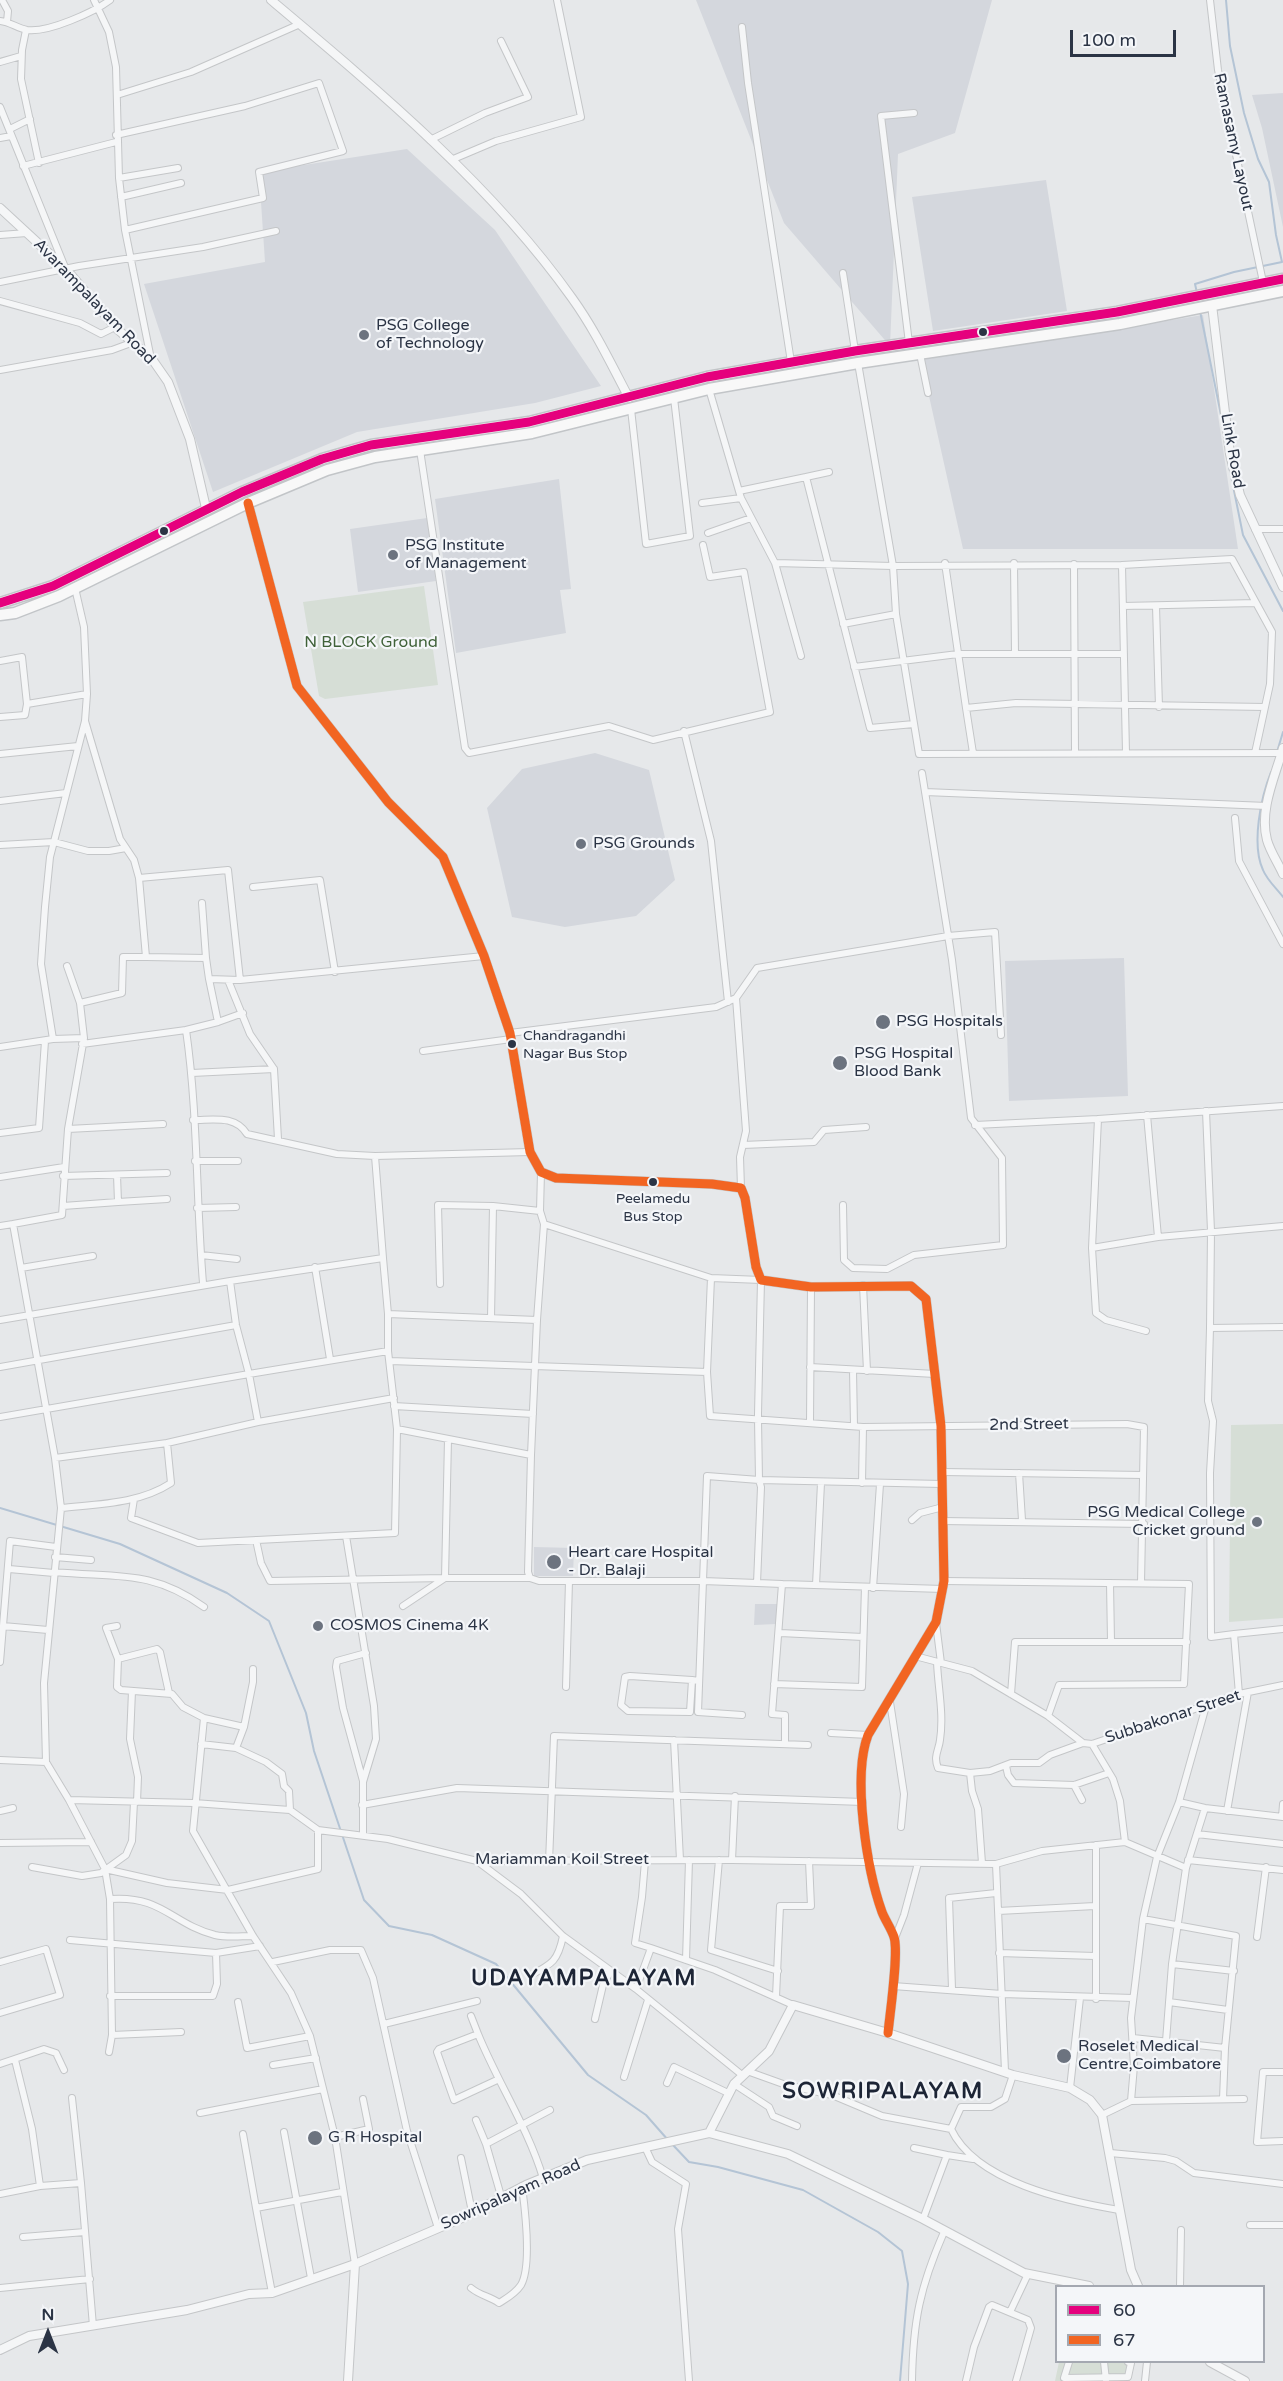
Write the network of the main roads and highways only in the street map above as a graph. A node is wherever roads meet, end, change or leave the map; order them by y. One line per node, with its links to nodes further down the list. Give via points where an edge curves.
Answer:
1 (1283, 279): 3 (main road, via 1107,314 707,377 529,422 371,445 322,459 206,508 53,586)
2 (1283, 291): 4 (main road, via 1120,324 710,389 532,433 375,457 327,470 248,503 75,588 15,613)
3 (0, 603)
4 (0, 615)

